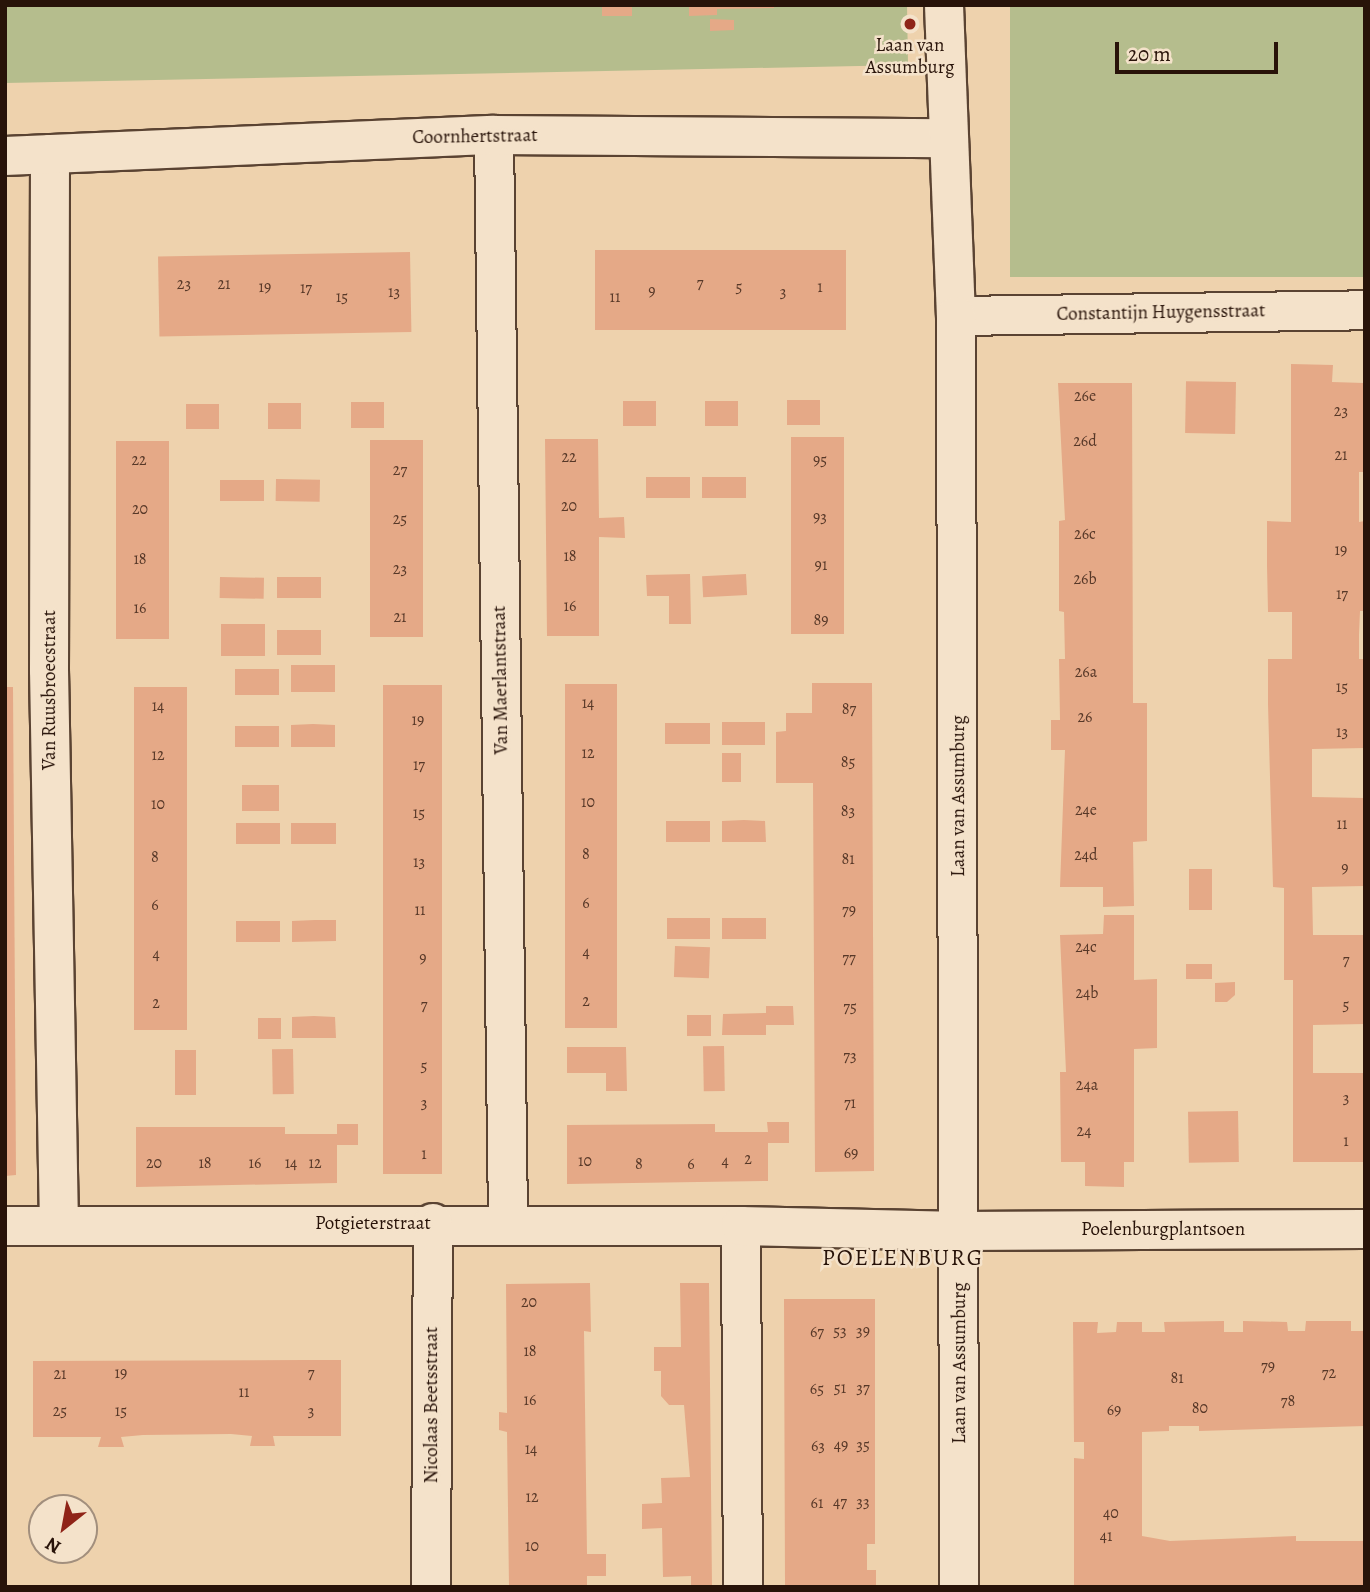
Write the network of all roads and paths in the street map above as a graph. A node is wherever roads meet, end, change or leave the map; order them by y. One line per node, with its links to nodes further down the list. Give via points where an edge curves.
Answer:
1 (944, 5): 3 (street, Laan van Assumburg)
2 (494, 135): 3 (street, Coornhertstraat); 4 (street, Coornhertstraat); 9 (street, Van Maerlantstraat)
3 (946, 138): 7 (street, Laan van Assumburg)
4 (50, 154): 5 (street, Coornhertstraat); 11 (street, Van Ruusbroecstraat, via 49,656)
5 (5, 156)
6 (1365, 310): 7 (street, Constantijn Huygensstraat)
7 (956, 316): 14 (street, Laan van Assumburg)
8 (433, 1223): 9 (street, Potgieterstraat); 11 (street, Potgieterstraat); 15 (street, Nicolaas Beetsstraat)
9 (508, 1224): 12 (street, Potgieterstraat)
10 (5, 1226): 11 (street, Potgieterstraat)
11 (60, 1226)
12 (741, 1226): 14 (street, Potgieterstraat); 16 (street)
13 (1365, 1228): 14 (street, Poelenburgplantsoen)
14 (961, 1231): 17 (street, Laan van Assumburg)
15 (431, 1587)
16 (743, 1587)
17 (960, 1587)

